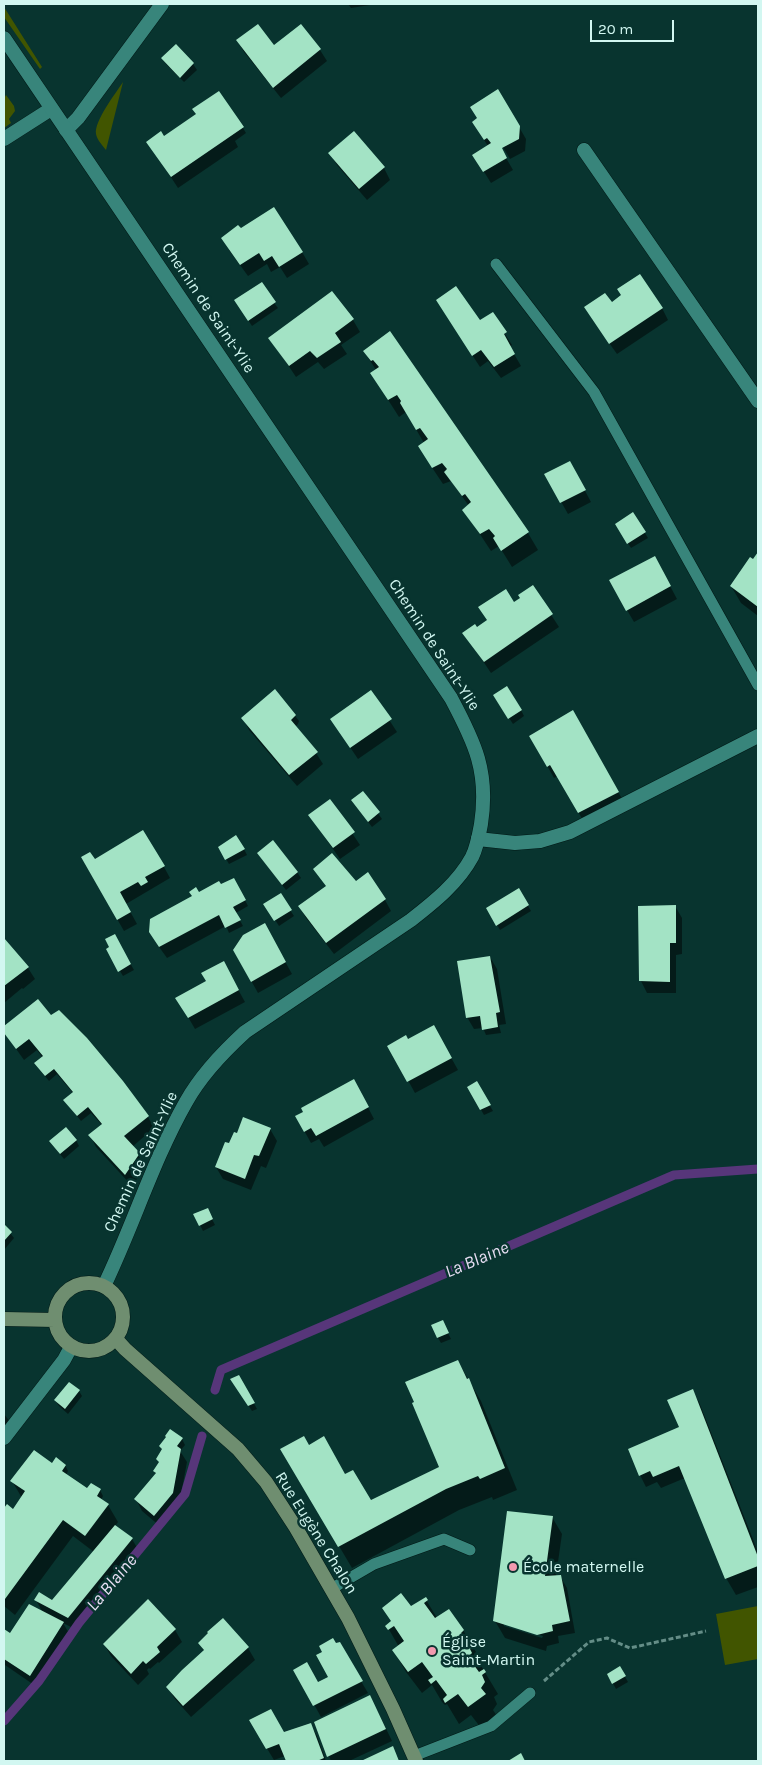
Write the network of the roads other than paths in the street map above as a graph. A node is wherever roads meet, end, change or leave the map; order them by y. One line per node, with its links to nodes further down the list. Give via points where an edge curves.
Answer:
1 (162, 4): 4 (street)
2 (4, 38): 3 (street, Chemin de Saint-Ylie)
3 (51, 109): 4 (street, Chemin de Saint-Ylie); 5 (street)
4 (66, 130): 11 (street, Chemin de Saint-Ylie, via 451,698 471,735 482,773 483,811)
5 (4, 139)
6 (584, 150): 8 (street)
7 (496, 264): 9 (lane, via 594,392)
8 (758, 401)
9 (758, 685)
10 (758, 736): 11 (street, via 570,832 540,841 514,844)
11 (478, 839): 12 (street, Chemin de Saint-Ylie, via 473,856 437,900 245,1032 222,1053 186,1101)
12 (104, 1286): 14 (main road, via 86,1283 70,1290 58,1303); 15 (main road, via 122,1305 123,1323)
13 (4, 1319): 14 (main road)
14 (55, 1320): 16 (main road, via 60,1335)
15 (116, 1339): 16 (main road, via 100,1350 90,1352); 19 (main road, Rue Eugène Chalon, via 238,1449 266,1482)
16 (72, 1347): 17 (street)
17 (4, 1438)
18 (470, 1550): 19 (lane, via 444,1539 374,1564)
19 (331, 1589): 21 (main road, Rue Eugène Chalon, via 394,1709)
20 (530, 1693): 21 (lane, via 491,1726)
21 (415, 1759)

